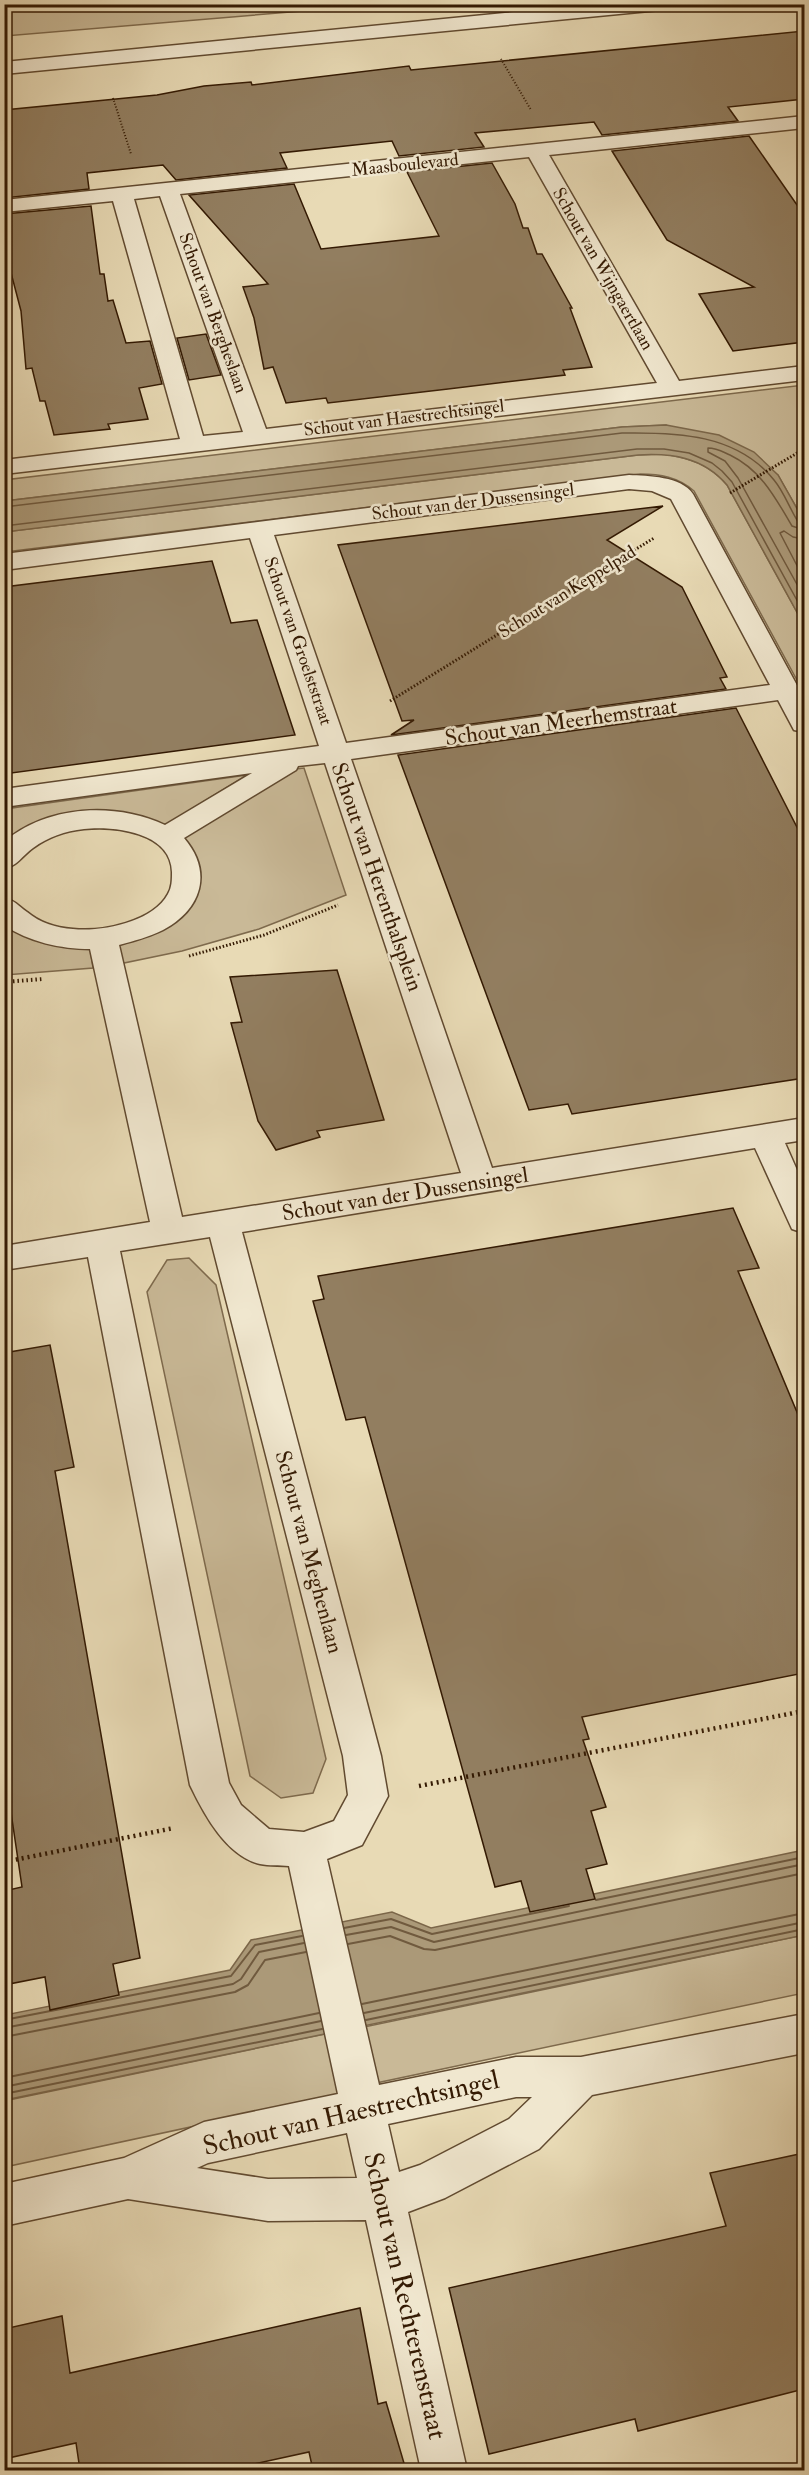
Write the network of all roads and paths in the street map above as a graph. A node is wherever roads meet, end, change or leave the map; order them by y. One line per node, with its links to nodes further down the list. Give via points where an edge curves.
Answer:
1 (511, 4): 4 (street)
2 (660, 4): 3 (street)
3 (479, 22): 5 (street); 7 (path)
4 (4, 53)
5 (4, 68)
6 (804, 122): 7 (street, Maasboulevard)
7 (545, 150): 8 (street, Maasboulevard); 12 (street, Schout van Wijngaertlaan)
8 (168, 190): 9 (street, Maasboulevard); 13 (street, Schout van Bergheslaan)
9 (122, 195): 10 (street, Maasboulevard); 14 (street)
10 (4, 206)
11 (804, 373): 12 (street, Schout van Haestrechtsingel)
12 (671, 387): 13 (street, Schout van Haestrechtsingel)
13 (257, 436): 14 (street, Schout van Haestrechtsingel)
14 (193, 443): 16 (street, Schout van Haestrechtsingel)
15 (804, 449): 17 (path, Schout van Keppelpad)
16 (4, 467)
17 (699, 511): 18 (street, Schout van der Dussensingel, via 681,494 656,484 629,482); 20 (street, Schout van der Dussensingel); 22 (path, Schout van Keppelpad)
18 (260, 530): 19 (street, Schout van der Dussensingel); 22 (street, Schout van Groelststraat)
19 (4, 562)
20 (787, 691): 21 (street, Schout van der Dussensingel); 22 (street, Schout van Meerhemstraat)
21 (804, 724)
22 (333, 745): 23 (street, Schout van Herenthalsplein); 31 (street, Schout van Herenthalsplein)
23 (298, 757): 24 (street, Schout van Herenthalsplein); 25 (street)
24 (4, 798)
25 (165, 837): 26 (street, via 131,822 100,818 71,821 25,839); 28 (street, via 184,858 187,883 178,902 149,925)
26 (4, 860)
27 (4, 907): 28 (street, via 33,930 68,939)
28 (103, 939): 34 (street)
29 (804, 1129): 30 (street, Schout van der Dussensingel)
30 (765, 1135): 31 (street, Schout van der Dussensingel); 32 (street)
31 (480, 1181): 33 (street, Schout van der Dussensingel)
32 (804, 1221)
33 (223, 1223): 34 (street, Schout van der Dussensingel); 38 (street, Schout van Meghenlaan, via 362,1756)
34 (170, 1232): 35 (street, Schout van der Dussensingel)
35 (102, 1242): 36 (street, Schout van der Dussensingel); 39 (street, via 210,1785)
36 (4, 1258)
37 (804, 1711): 38 (path)
38 (368, 1796): 40 (street, via 348,1833)
39 (227, 1817): 40 (street, via 260,1846); 41 (path)
40 (305, 1850): 44 (street, Schout van Rechterenstraat)
41 (4, 1862)
42 (804, 2034): 43 (street, Schout van Haestrechtsingel)
43 (581, 2077): 44 (street, Schout van Haestrechtsingel, via 516,2077); 46 (street, Schout van Haestrechtsingel, via 524,2134 430,2183)
44 (363, 2109): 45 (street, Schout van Haestrechtsingel, via 204,2143); 46 (street, Schout van Rechterenstraat)
45 (128, 2178): 46 (street, Schout van Haestrechtsingel, via 268,2200); 47 (street, Schout van Haestrechtsingel)
46 (383, 2199): 48 (street, Schout van Rechterenstraat)
47 (4, 2205)
48 (444, 2470)

